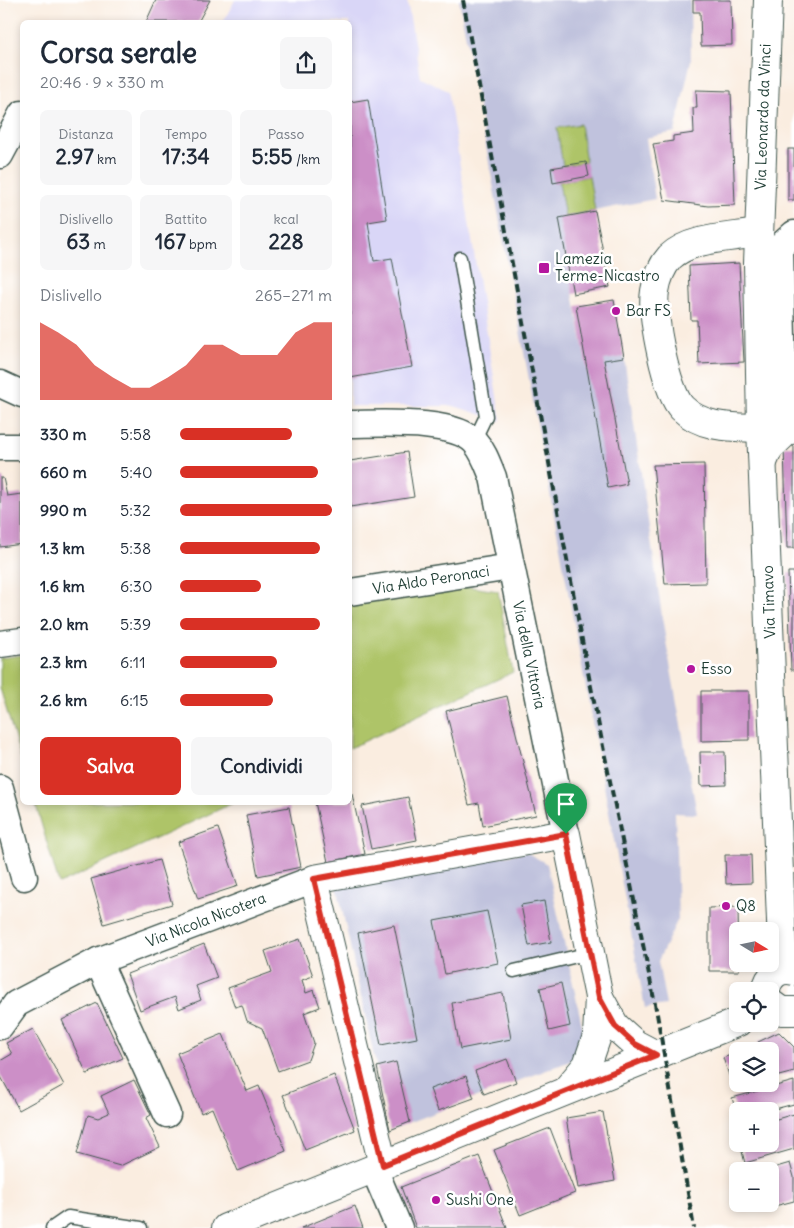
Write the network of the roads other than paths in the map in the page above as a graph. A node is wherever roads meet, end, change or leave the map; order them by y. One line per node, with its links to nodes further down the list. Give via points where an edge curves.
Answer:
1 (768, 0): 4 (street, Via Leonardo da Vinci)
2 (20, 118): 3 (street)
3 (0, 155)
4 (757, 233): 5 (street); 10 (street, via 686,246 661,270 654,292 666,377 675,398 694,416 708,423); 11 (street, Via Timavo)
5 (794, 233): 11 (street, Via Timavo, via 780,250)
6 (460, 258): 12 (lane, via 486,416)
7 (0, 384): 8 (street)
8 (20, 393)
9 (352, 424): 12 (street, via 438,425)
10 (730, 427): 11 (street); 15 (street, via 747,456)
11 (782, 428): 15 (street, Via Timavo)
12 (474, 441): 16 (street, Via della Vittoria, via 493,477)
13 (0, 447): 14 (street)
14 (20, 447)
15 (764, 465): 27 (street, Via Timavo)
16 (511, 567): 17 (street, Via Aldo Peronaci); 21 (street, Via della Vittoria)
17 (352, 592)
18 (20, 641): 19 (street)
19 (0, 644)
20 (0, 788): 22 (street)
21 (566, 834): 23 (street); 24 (street, Via della Vittoria)
22 (24, 878)
23 (314, 879): 25 (street, Via Nicola Nicotera); 35 (street)
24 (590, 953): 26 (lane); 28 (street, Via della Vittoria)
25 (98, 961): 30 (street, Via Nicola Nicotera, via 16,1004); 34 (street)
26 (514, 971)
27 (789, 971): 29 (street, via 772,976)
28 (599, 997): 32 (street, Via della Vittoria, via 615,1026 635,1044); 33 (street, Via della Vittoria, via 597,1036 587,1065)
29 (780, 1007)
30 (0, 1026)
31 (729, 1026): 32 (street)
32 (656, 1055): 33 (street)
33 (566, 1090): 35 (street)
34 (167, 1114)
35 (378, 1167): 38 (street); 39 (street)
36 (52, 1228): 37 (lane, via 68,1217)
37 (141, 1228)
38 (226, 1228)
39 (399, 1228)

